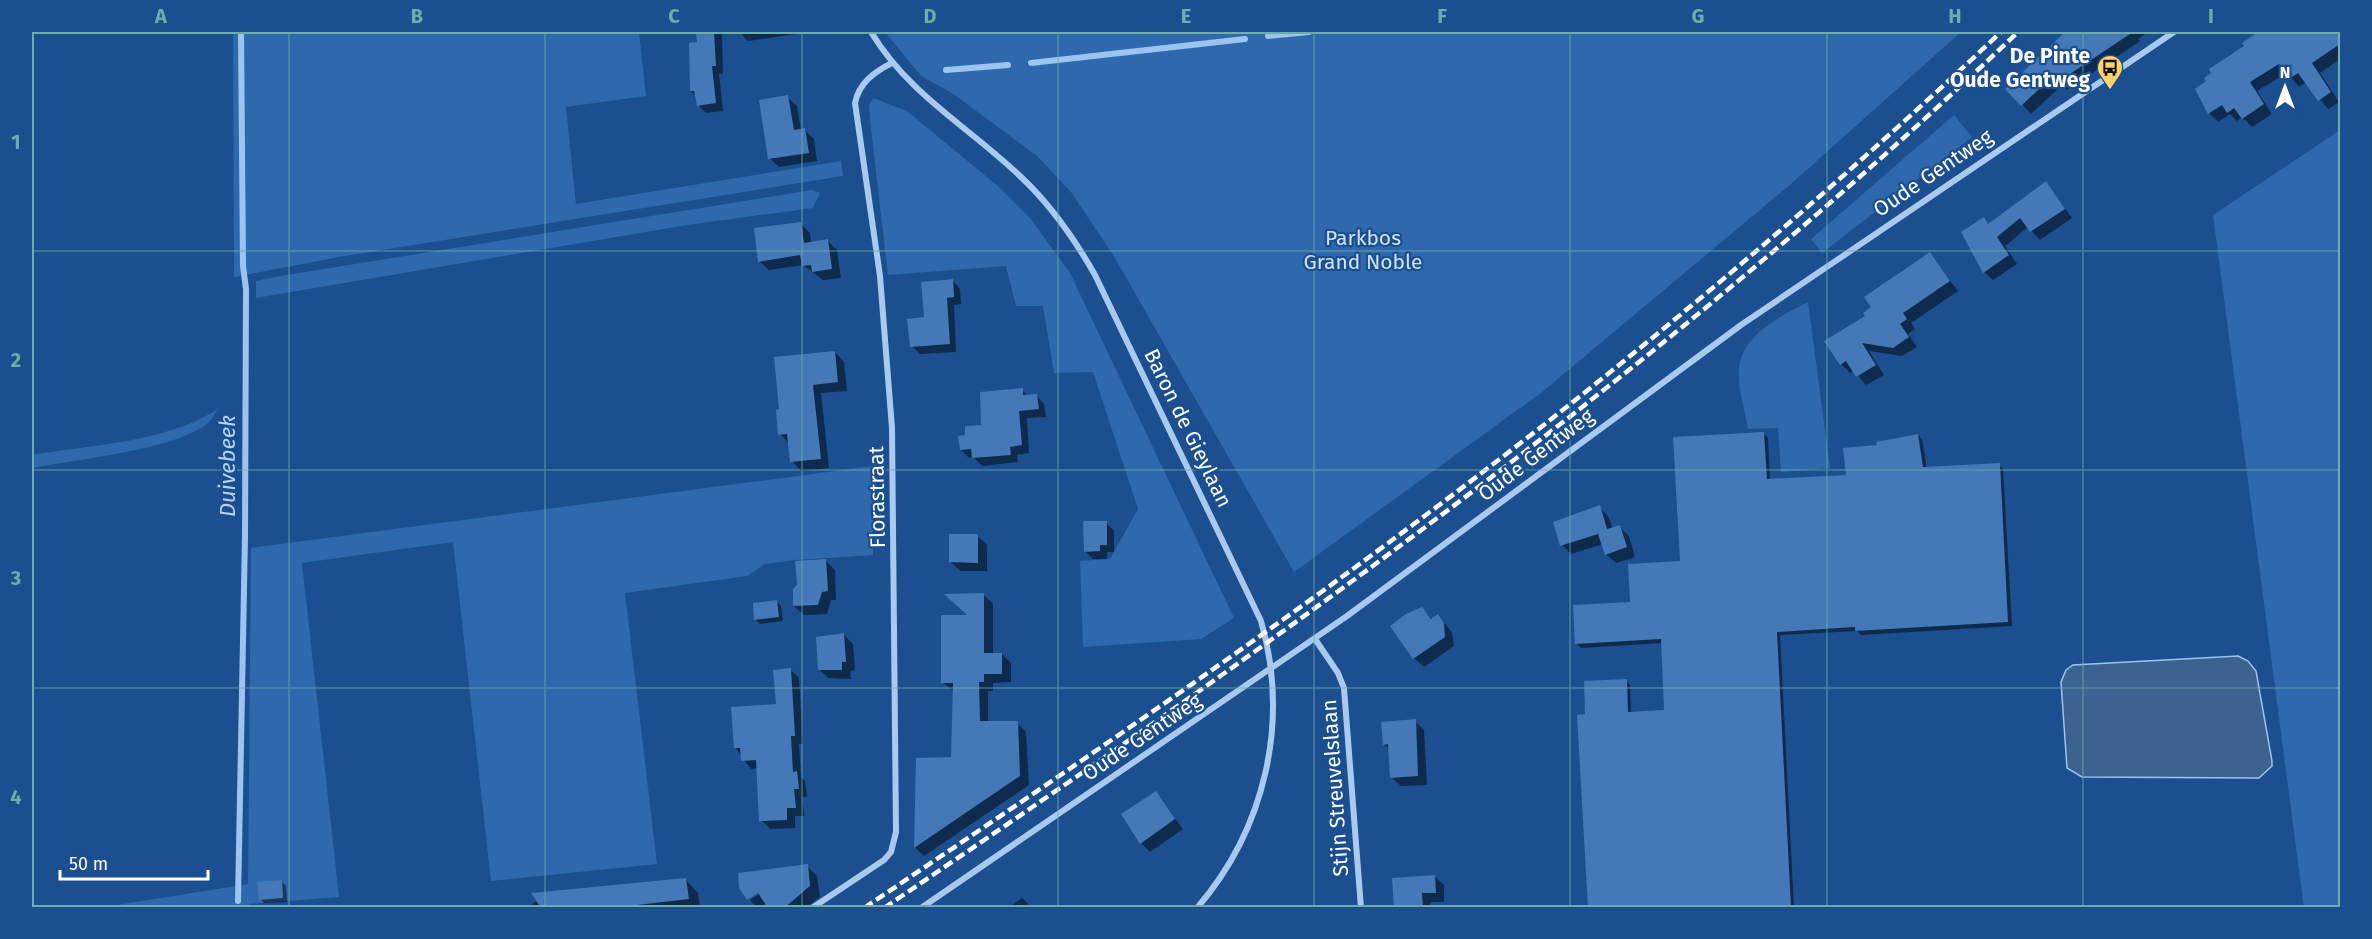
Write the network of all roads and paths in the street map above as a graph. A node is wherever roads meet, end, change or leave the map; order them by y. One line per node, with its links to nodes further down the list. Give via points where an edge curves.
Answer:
1 (871, 32): 3 (street, Baron de Gieylaan)
2 (2174, 32): 4 (street, Oude Gentweg, via 1741,325)
3 (892, 63): 5 (street, Florastraat, via 865,81 855,103 880,276 891,416 896,832 891,852 884,860); 7 (street, Baron de Gieylaan, via 917,90 1020,176 1074,237 1262,621 1273,700 1267,767 1253,816 1226,872)
4 (1315, 639): 6 (street, Oude Gentweg); 8 (street, Stijn Streuvelslaan, via 1344,688)
5 (812, 908)
6 (921, 908)
7 (1197, 908)
8 (1360, 908)

